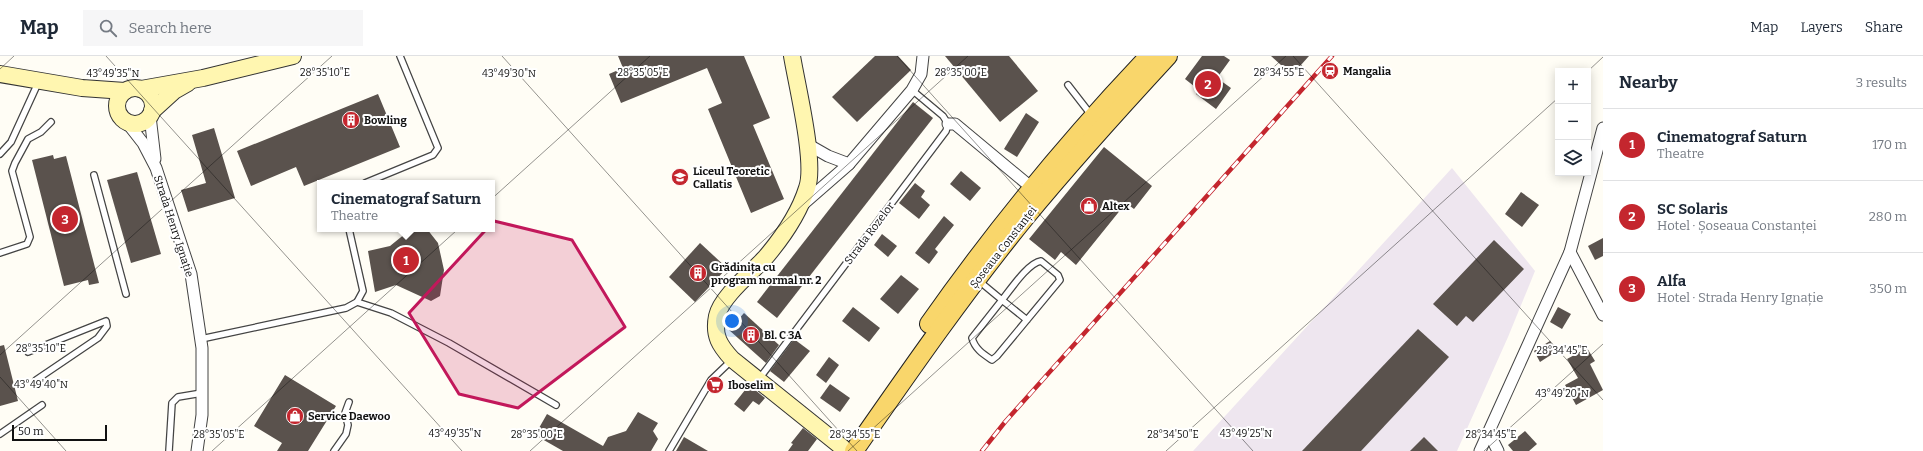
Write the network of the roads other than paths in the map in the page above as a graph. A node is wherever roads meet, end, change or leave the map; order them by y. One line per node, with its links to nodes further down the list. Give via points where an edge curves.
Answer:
1 (293, 56): 8 (street)
2 (400, 56): 25 (lane, via 438,148 433,155)
3 (792, 56): 20 (street)
4 (923, 56): 12 (street, via 921,74)
5 (1149, 56): 15 (main road, Șoseaua Constanței)
6 (1168, 56): 31 (main road, Șoseaua Constanței, via 1023,220)
7 (0, 74): 9 (street)
8 (203, 78): 11 (street); 14 (street, via 174,91)
9 (39, 80): 13 (street, via 82,88); 21 (lane, via 11,142)
10 (1068, 84): 15 (lane)
11 (141, 88): 13 (street); 14 (street, via 153,100)
12 (912, 90): 18 (lane, via 943,116); 22 (street)
13 (125, 91): 16 (street, via 117,105)
14 (151, 114): 16 (street, via 141,123); 23 (street, Strada Henry Ignație)
15 (1092, 117): 26 (main road, Șoseaua Constanței)
16 (124, 120): 23 (street, Strada Henry Ignație, via 143,143)
17 (51, 122): 30 (lane, via 41,132 28,139 12,170 30,237 27,244)
18 (948, 124): 26 (street, via 955,124); 41 (lane, Strada Rozelor, via 946,131)
19 (1603, 128): 29 (street)
20 (807, 144): 22 (street); 27 (street, via 810,163 808,187)
21 (0, 154)
22 (849, 164): 27 (street)
23 (156, 168): 37 (street, Strada Henry Ignație, via 191,274)
24 (94, 174): 32 (lane)
25 (372, 180)
26 (1032, 188): 48 (main road, Șoseaua Constanței, via 937,312)
27 (799, 208): 39 (street, via 766,257 725,300 717,314 715,329 720,346)
28 (350, 232): 34 (lane, via 363,291)
29 (1570, 252): 35 (street); 46 (street)
30 (0, 253)
31 (977, 280): 33 (lane); 48 (main road, Șoseaua Constanței)
32 (126, 294)
33 (1002, 300): 36 (lane); 36 (lane, via 972,338 978,350 992,360); 36 (lane, via 1030,267 1041,261 1058,275 1060,280)
34 (357, 302): 37 (lane, via 346,308); 45 (lane, via 391,313 449,342)
35 (1603, 314)
36 (1027, 320)
37 (200, 339): 42 (street, Strada Henry Ignație)
38 (28, 352): 40 (lane, via 106,321 107,326 98,338)
39 (732, 360): 41 (street); 52 (lane, via 711,380)
40 (36, 380)
41 (758, 380): 48 (street)
42 (202, 393): 49 (lane, via 178,397 172,403); 50 (street, Strada Henry Ignație)
43 (349, 402): 51 (lane, via 345,413 348,425 346,434)
44 (42, 405): 47 (lane)
45 (556, 405)
46 (1489, 433): 53 (street); 54 (street)
47 (0, 434)
48 (846, 450)
49 (169, 451)
50 (197, 451)
51 (334, 451)
52 (668, 451)
53 (1480, 451)
54 (1498, 451)

